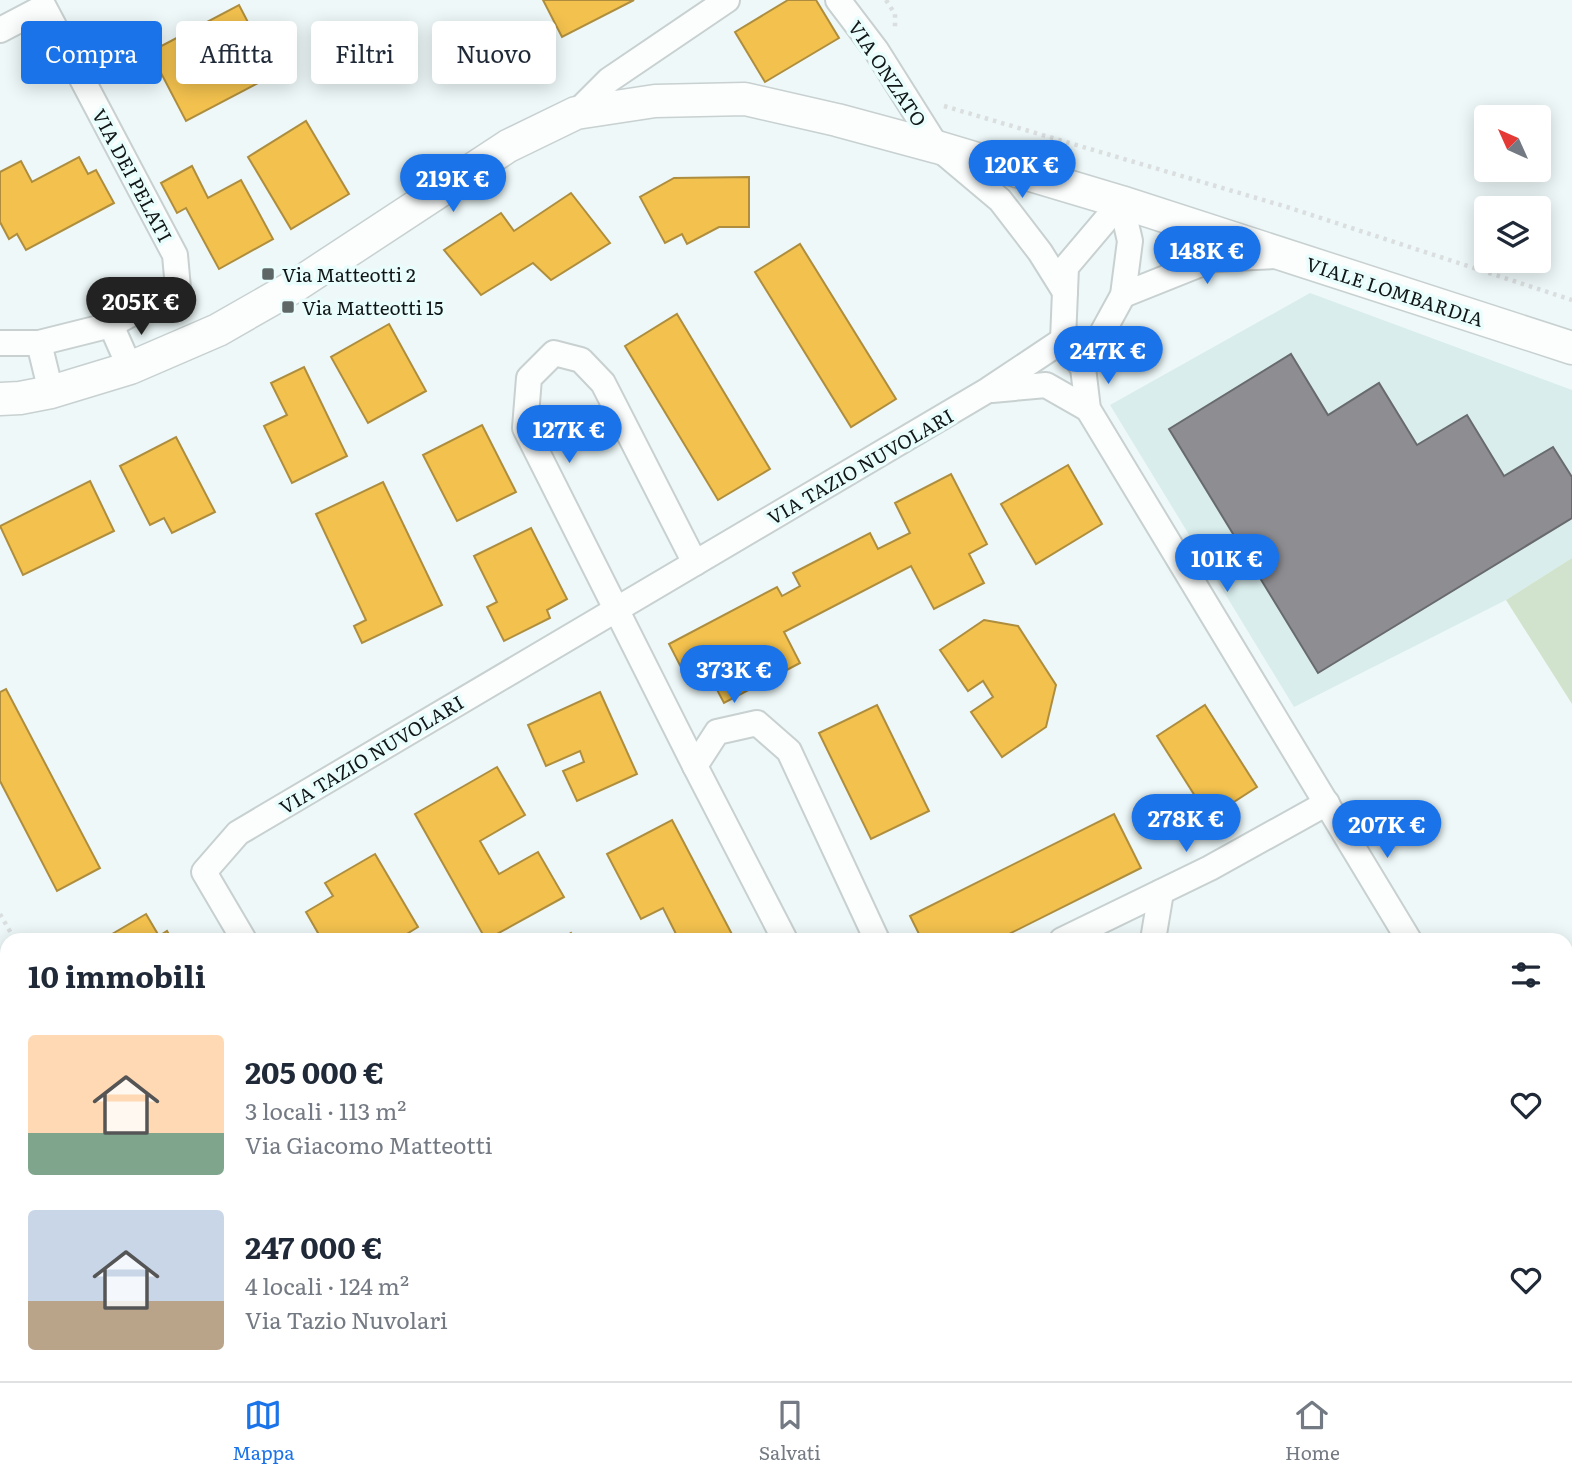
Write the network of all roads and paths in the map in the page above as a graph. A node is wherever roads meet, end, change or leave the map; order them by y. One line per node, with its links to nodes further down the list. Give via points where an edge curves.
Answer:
1 (727, 0): 8 (street, via 608,80)
2 (838, 0): 9 (street, VIA ONZATO, via 876,50)
3 (886, 0): 6 (path, via 895,14)
4 (48, 3): 5 (street, VIA DEI PELATI); 15 (street, VIA DEI PELATI, via 175,255 178,288)
5 (0, 30)
6 (895, 37)
7 (939, 104): 14 (path, via 1287,207)
8 (576, 113): 9 (street, VIALE LOMBARDIA, via 655,101 746,99); 20 (street, VIALE LOMBARDIA, via 508,146 295,286 218,330)
9 (937, 147): 10 (street, VIALE LOMBARDIA); 12 (street, VIA ONZATO, via 1000,200)
10 (1121, 202): 11 (street, VIALE LOMBARDIA); 12 (street, via 1066,267); 13 (street, via 1130,241)
11 (1286, 256): 13 (street, via 1213,259); 19 (street, VIALE LOMBARDIA)
12 (1065, 292): 16 (street)
13 (1123, 295): 21 (street)
14 (1572, 300)
15 (111, 325): 18 (street, VIA DEI PELATI); 20 (street)
16 (1063, 340): 21 (street); 22 (street, VIA TAZIO NUVOLARI)
17 (0, 343): 18 (street, VIA DEI PELATI)
18 (39, 343): 23 (street)
19 (1572, 348)
20 (130, 368): 23 (street, VIALE LOMBARDIA)
21 (1083, 368): 25 (street)
22 (988, 390): 25 (street, via 1046,385); 26 (street, VIA TAZIO NUVOLARI)
23 (51, 392): 24 (street, VIALE LOMBARDIA)
24 (0, 398)
25 (1088, 409): 29 (street)
26 (695, 563): 27 (street, VIA TAZIO NUVOLARI); 27 (street, via 603,383 581,360 554,353 529,378 525,428)
27 (616, 609): 28 (street); 33 (street, VIA TAZIO NUVOLARI, via 238,833 204,872)
28 (695, 765): 34 (street); 35 (street, via 717,732 757,723 789,751)
29 (1327, 803): 30 (street); 38 (street)
30 (1161, 892): 36 (street); 37 (street)
31 (0, 915): 32 (path)
32 (11, 933)
33 (240, 933)
34 (781, 933)
35 (874, 933)
36 (1076, 933)
37 (1154, 933)
38 (1405, 933)

